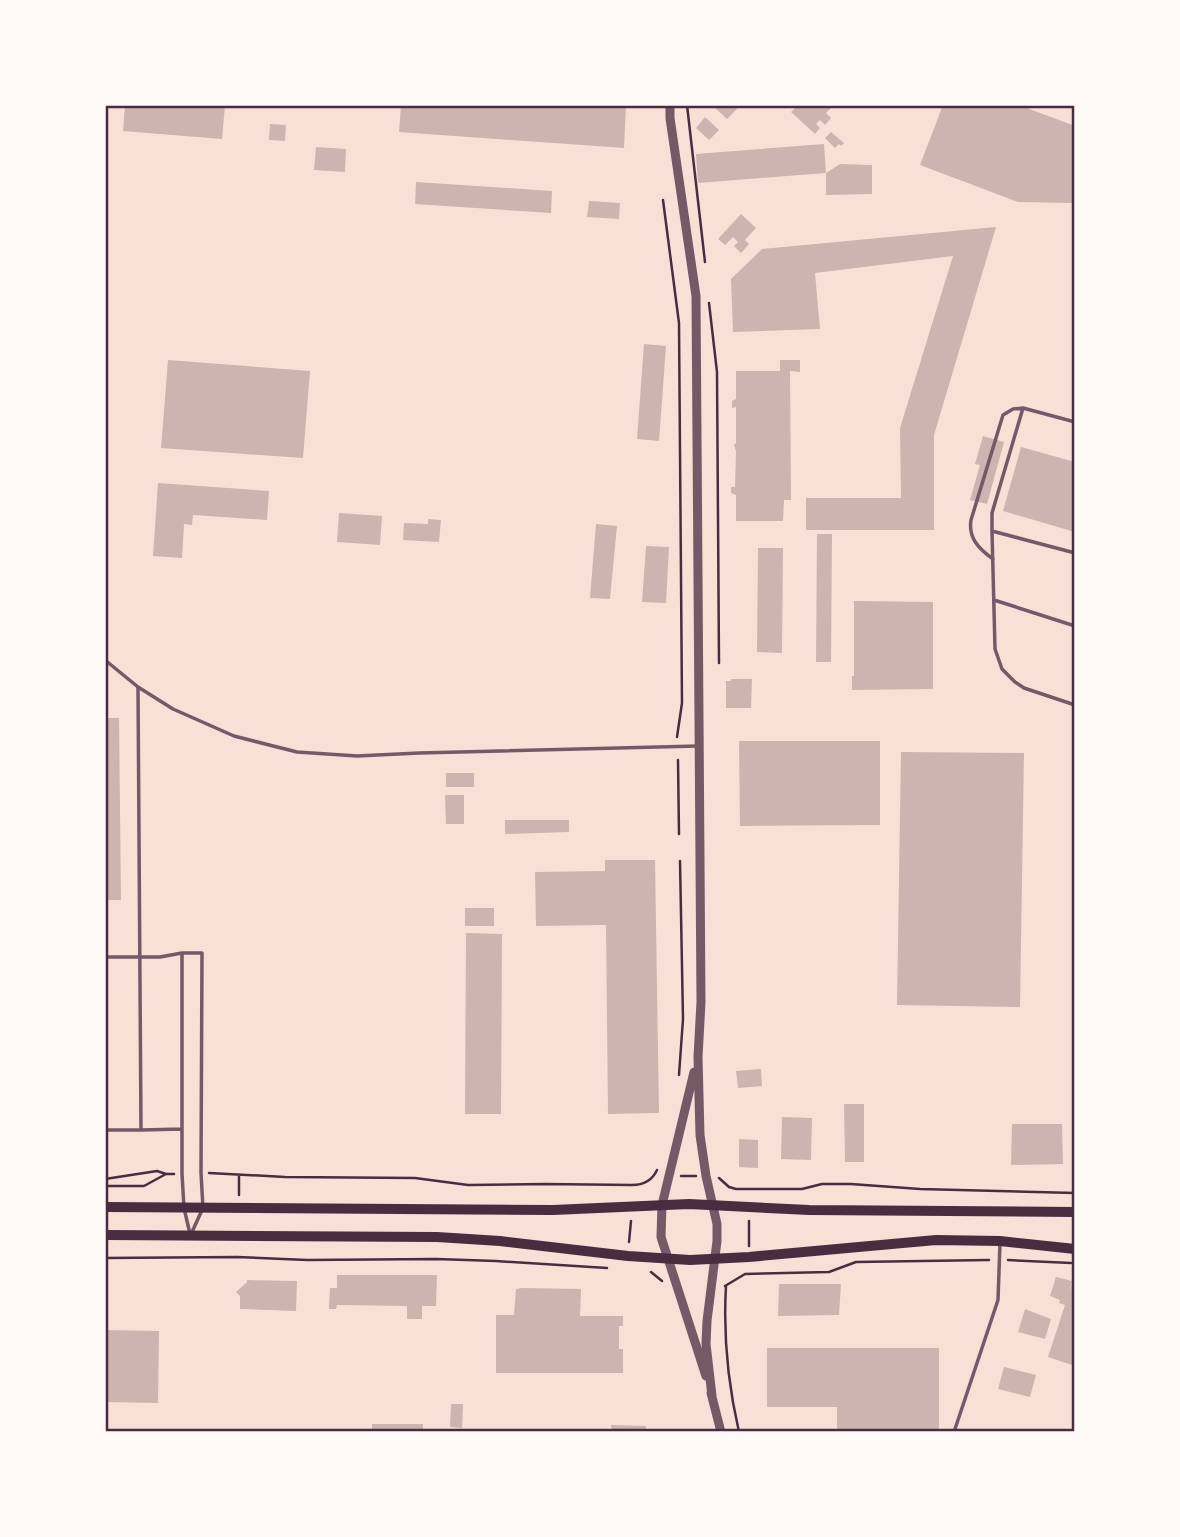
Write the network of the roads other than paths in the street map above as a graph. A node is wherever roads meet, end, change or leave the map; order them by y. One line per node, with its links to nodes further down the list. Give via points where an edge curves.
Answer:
1 (670, 105): 12 (street, via 696,296)
2 (1023, 408): 3 (lane); 4 (lane, via 992,513); 6 (lane, via 1003,415 971,520 975,543)
3 (1075, 422)
4 (992, 531): 5 (lane); 6 (lane)
5 (1075, 553)
6 (993, 559): 7 (lane)
7 (994, 600): 8 (lane); 11 (lane, via 995,649 1002,669 1024,688)
8 (1075, 625)
9 (105, 660): 10 (lane)
10 (138, 687): 12 (lane, via 173,709 234,736 297,752 357,756); 15 (lane)
11 (1075, 705)
12 (700, 746): 16 (street)
13 (182, 953): 15 (lane); 17 (lane); 24 (lane, via 202,953)
14 (105, 957): 15 (lane)
15 (140, 957): 19 (lane)
16 (698, 1057): 20 (street); 21 (street, via 700,1135)
17 (182, 1129): 19 (lane); 23 (lane)
18 (105, 1130): 19 (lane)
19 (141, 1130)
20 (662, 1205): 21 (main road); 24 (main road, via 553,1210); 30 (street, via 661,1237)
21 (712, 1205): 25 (main road); 31 (street, via 717,1224)
22 (105, 1207): 23 (main road)
23 (184, 1208): 24 (main road); 27 (lane)
24 (203, 1208): 27 (lane)
25 (1075, 1212)
26 (105, 1235): 27 (main road)
27 (190, 1235): 30 (main road, via 437,1237)
28 (1000, 1241): 29 (main road); 31 (main road, via 899,1242); 34 (lane, via 998,1300)
29 (1075, 1249)
30 (667, 1259): 31 (main road); 32 (street)
31 (715, 1260): 32 (street, via 706,1344)
32 (712, 1395): 33 (street)
33 (721, 1432)
34 (954, 1432)

